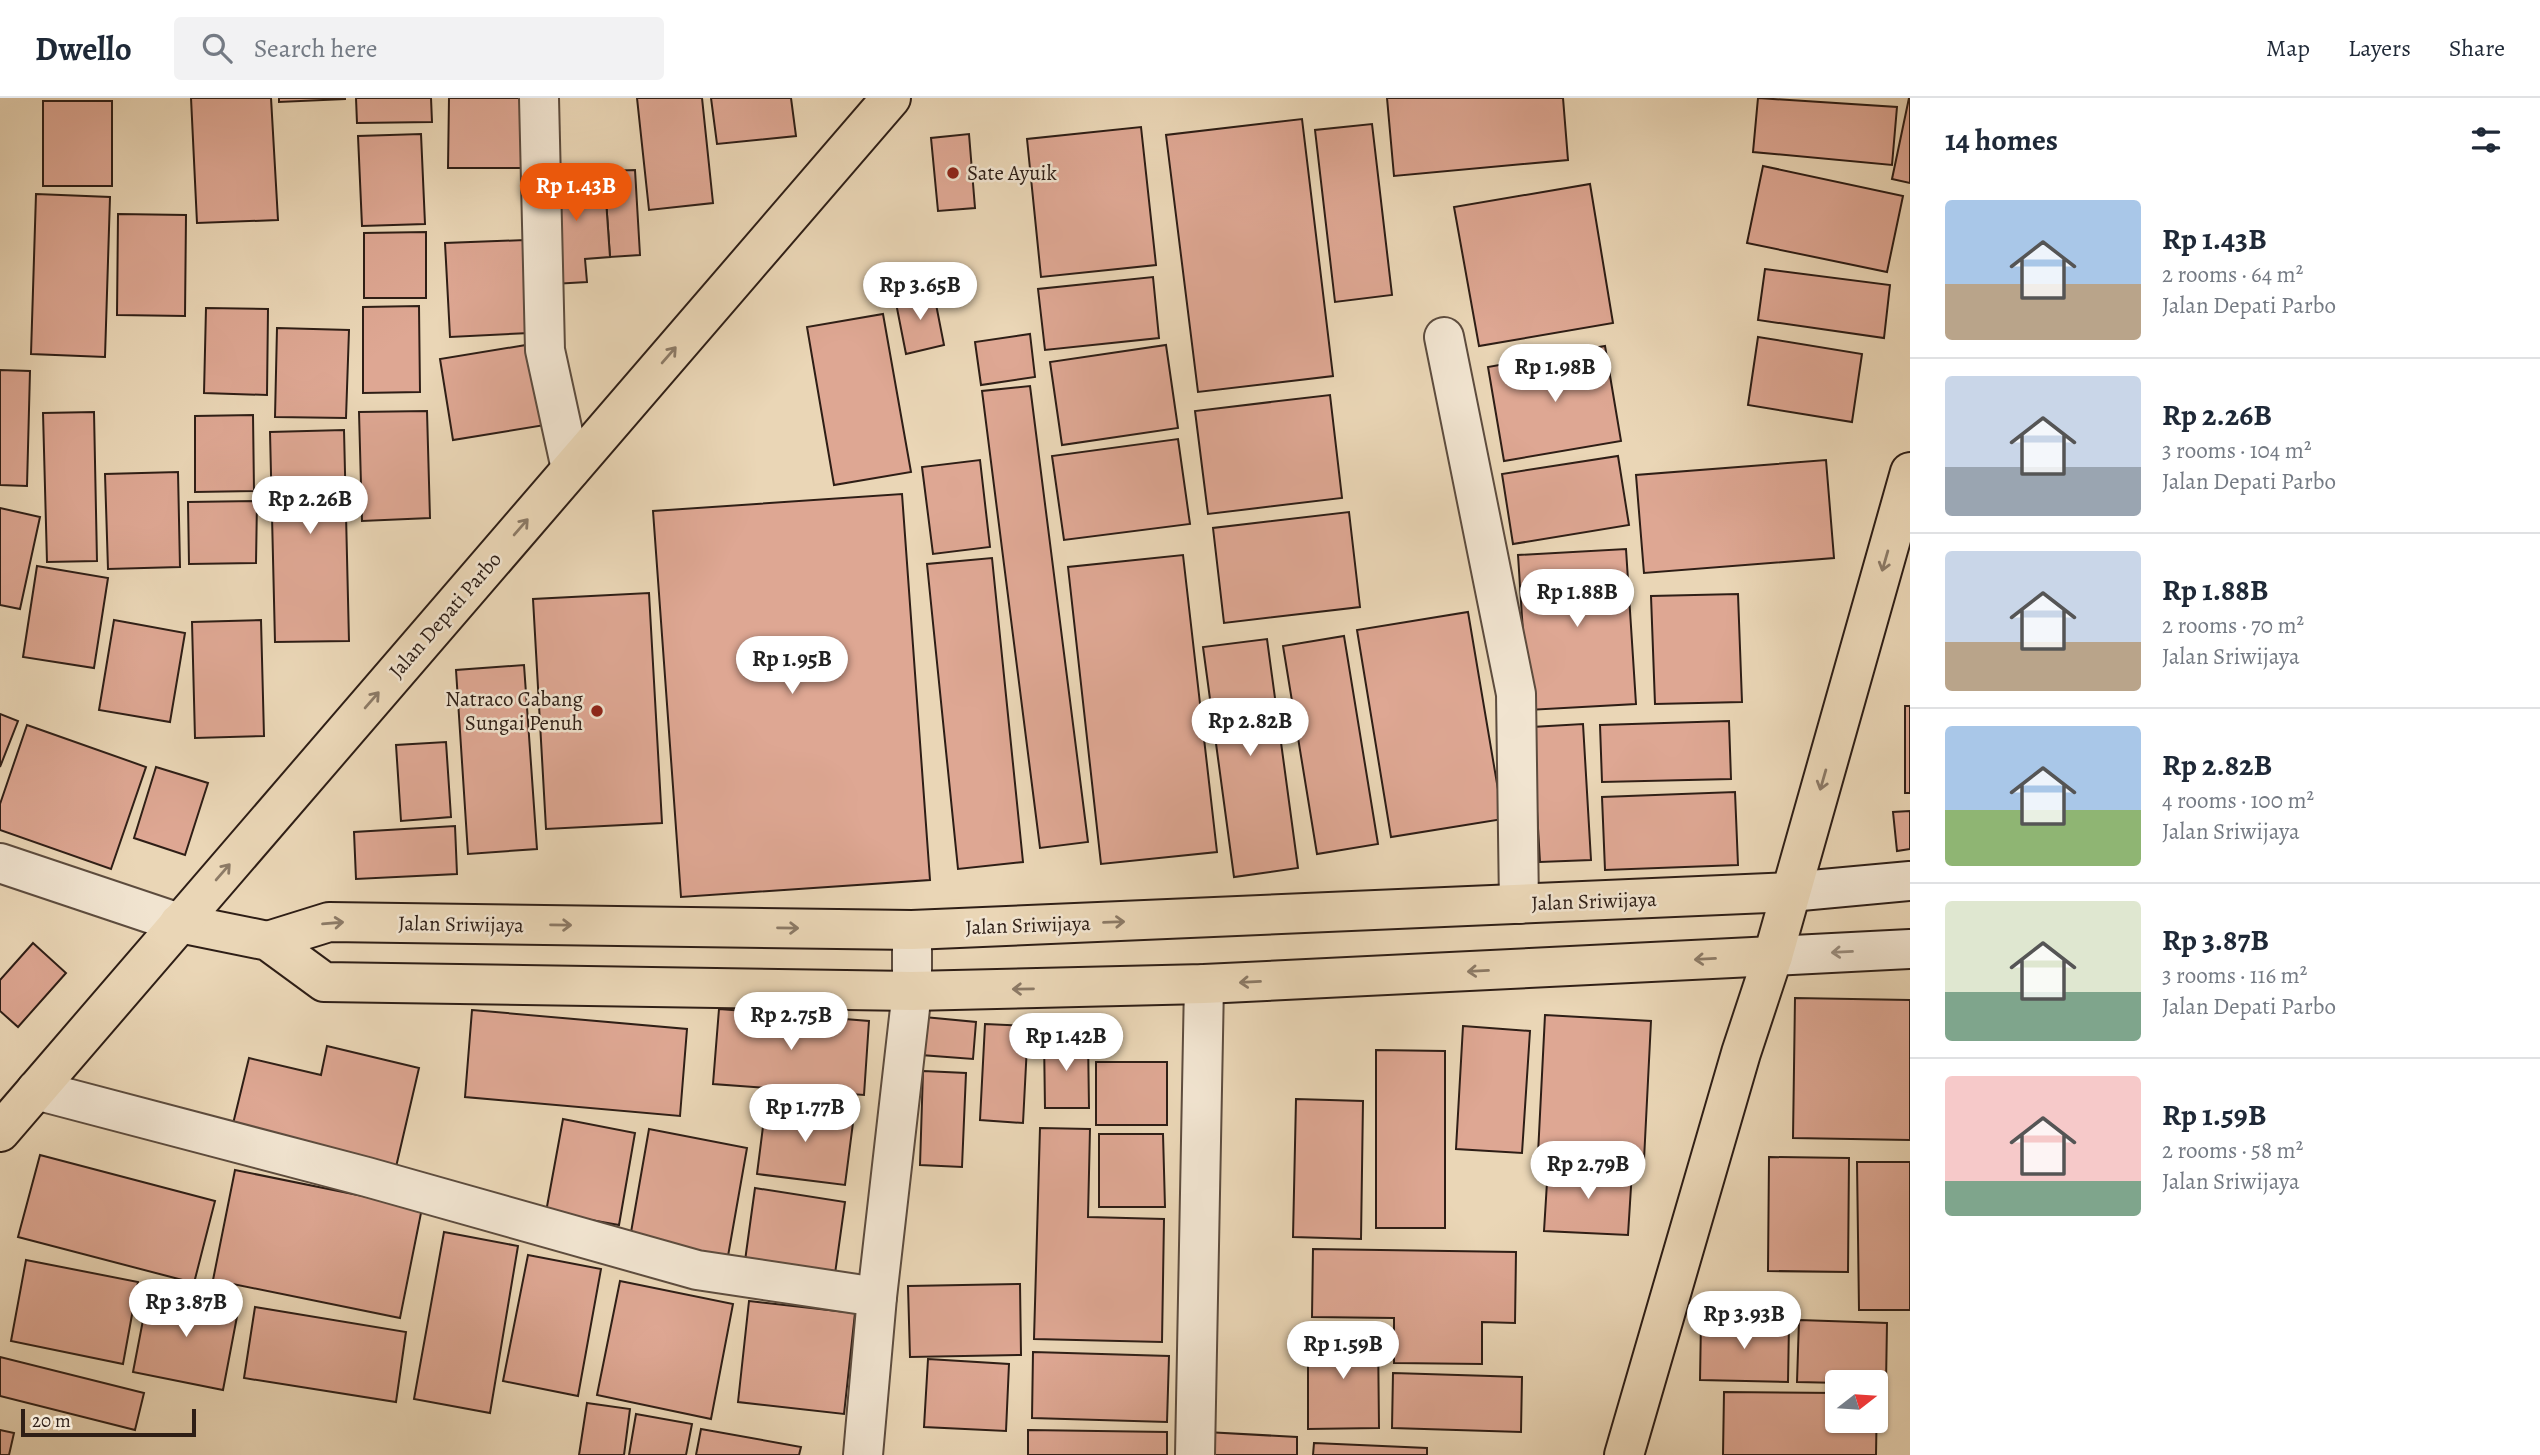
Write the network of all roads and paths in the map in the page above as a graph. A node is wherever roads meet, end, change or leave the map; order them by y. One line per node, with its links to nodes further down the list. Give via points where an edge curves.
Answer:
1 (539, 98): 4 (street, via 545,350)
2 (891, 98): 4 (main road, Jalan Depati Parbo, one-way to 2)
3 (1444, 337): 9 (street, via 1516,694)
4 (571, 469): 10 (main road, Jalan Depati Parbo, one-way to 4)
5 (1910, 472): 8 (main road, one-way to 8)
6 (0, 863): 10 (street)
7 (1910, 881): 8 (street)
8 (1790, 892): 9 (main road, Jalan Sriwijaya); 14 (main road)
9 (1519, 904): 11 (main road, Jalan Sriwijaya, one-way to 9)
10 (179, 923): 12 (main road, Jalan Sriwijaya); 17 (main road, Jalan Depati Parbo)
11 (912, 930): 12 (main road, Jalan Sriwijaya, one-way to 11, via 329,922); 16 (street)
12 (268, 941): 16 (main road, Jalan Sriwijaya, via 324,982)
13 (1910, 949): 14 (street, one-way to 14)
14 (1773, 956): 15 (main road, Jalan Sriwijaya, one-way to 15); 22 (main road)
15 (1203, 984): 16 (main road, Jalan Sriwijaya, one-way to 16); 21 (street)
16 (912, 991): 19 (street)
17 (36, 1090): 18 (main road, Jalan Depati Parbo); 19 (street, via 697,1270)
18 (0, 1132)
19 (877, 1297): 20 (street)
20 (863, 1455)
21 (1195, 1455)
22 (1623, 1455)

